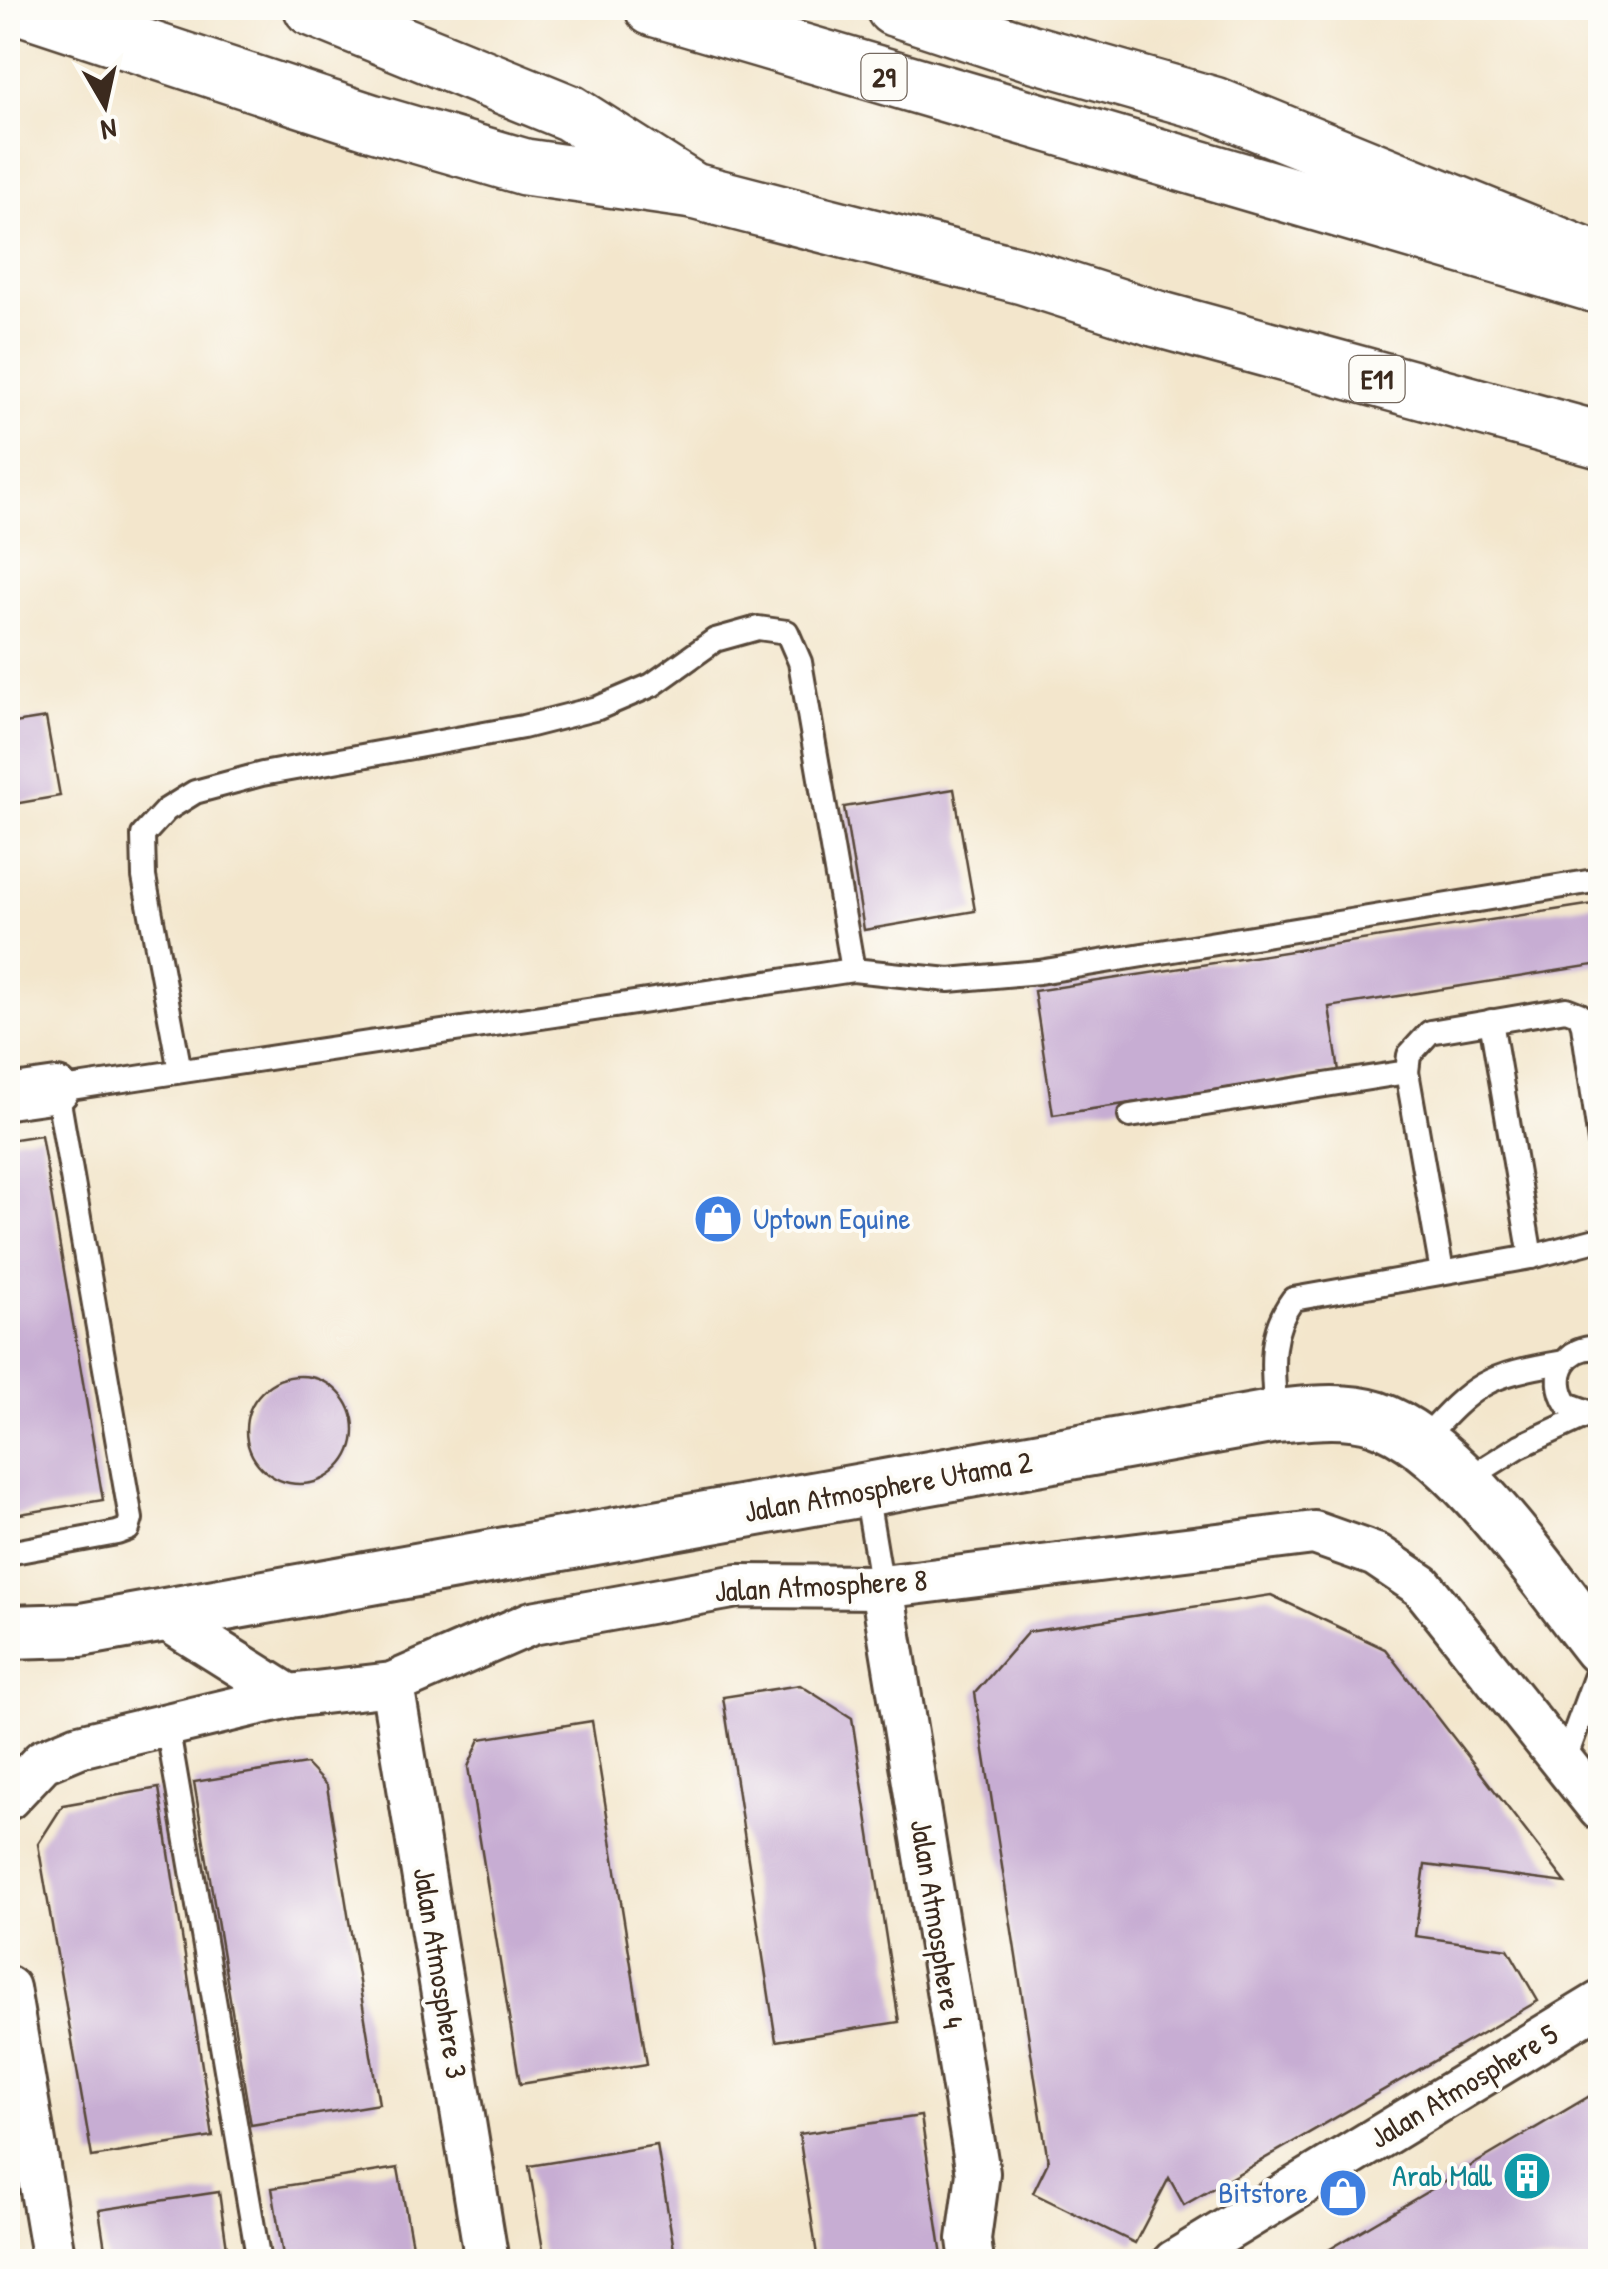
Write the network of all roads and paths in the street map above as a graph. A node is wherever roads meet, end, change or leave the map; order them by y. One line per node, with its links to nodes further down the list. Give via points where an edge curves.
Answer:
1 (25, 8): 6 (highway)
2 (136, 8): 6 (highway)
3 (312, 8): 7 (highway, via 570,114)
4 (654, 8): 9 (highway, 29)
5 (894, 8): 8 (highway, via 1214,105)
6 (371, 122): 7 (highway, via 525,167)
7 (693, 191): 10 (highway, E11, via 1022,276)
8 (1600, 262)
9 (1600, 286)
10 (1600, 440)
11 (1600, 880): 12 (lane, via 1040,972 950,980)
12 (853, 970): 14 (lane); 14 (lane, via 800,662 787,632 758,628 715,640 652,685 598,708 262,774 195,792 166,810 143,835 144,877)
13 (1491, 1021): 15 (lane, via 1430,1032 1409,1056); 19 (lane, via 1566,1010 1580,1014); 21 (lane)
14 (180, 1071): 16 (lane)
15 (1406, 1072): 18 (lane); 22 (lane)
16 (57, 1090): 17 (street); 30 (lane, via 131,1518 128,1529 117,1533)
17 (8, 1097)
18 (1130, 1116)
19 (1600, 1142)
20 (1600, 1239): 21 (lane)
21 (1530, 1257): 22 (lane)
22 (1442, 1272): 26 (lane, via 1293,1298 1277,1320 1272,1344)
23 (1600, 1348): 24 (lane, via 1582,1348)
24 (1564, 1362): 25 (lane, via 1561,1395); 27 (lane, via 1504,1372 1466,1392)
25 (1594, 1414): 28 (lane, via 1520,1446)
26 (1276, 1416): 27 (street, Jalan Atmosphere Utama 2, via 1328,1412 1376,1418); 29 (street, Jalan Atmosphere Utama 2)
27 (1422, 1442): 28 (street, Jalan Atmosphere Utama 2)
28 (1464, 1481): 35 (street, Jalan Atmosphere Utama 2)
29 (866, 1492): 31 (lane); 32 (street, Jalan Atmosphere Utama 2)
30 (8, 1553)
31 (882, 1587): 38 (street, Jalan Atmosphere 8, via 738,1586 532,1624); 41 (street, Jalan Atmosphere 8, via 1314,1533 1376,1555 1422,1586); 49 (street, Jalan Atmosphere 4, via 978,2173)
32 (160, 1615): 33 (street, Jalan Atmosphere Utama 2); 39 (street)
33 (81, 1630): 34 (street); 36 (street)
34 (8, 1632)
35 (1600, 1648)
36 (8, 1658)
37 (1600, 1664): 41 (lane)
38 (392, 1684): 39 (street, Jalan Atmosphere 8); 48 (street, Jalan Atmosphere 3)
39 (289, 1696): 40 (street, Jalan Atmosphere 8)
40 (167, 1725): 42 (street, Jalan Atmosphere 8, via 43,1760); 47 (lane)
41 (1564, 1762): 43 (street, Jalan Atmosphere 8)
42 (10, 1793)
43 (1600, 1809)
44 (8, 1988): 46 (street)
45 (1600, 2003): 50 (street, Jalan Atmosphere 5)
46 (54, 2262)
47 (259, 2262)
48 (487, 2262)
49 (972, 2262)
50 (1174, 2262)

